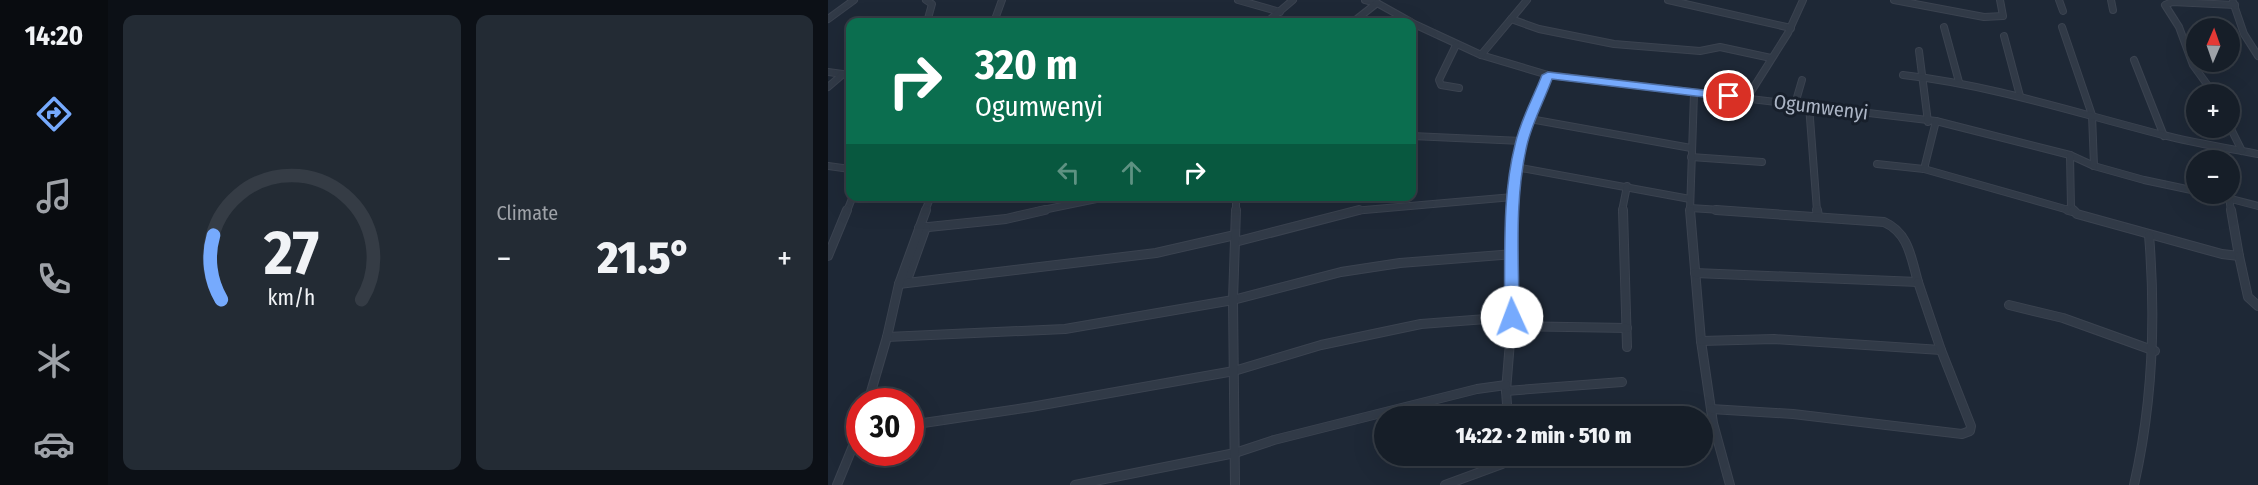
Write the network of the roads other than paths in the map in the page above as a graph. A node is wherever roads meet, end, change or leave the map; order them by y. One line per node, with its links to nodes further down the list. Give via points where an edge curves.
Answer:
1 (854, 0): 24 (street)
2 (926, 0): 19 (street, via 932,4)
3 (1002, 0): 20 (street)
4 (1238, 0): 18 (street)
5 (1293, 0): 18 (street)
6 (1365, 0): 14 (street, Ogumwenyi)
7 (1527, 0): 25 (street)
8 (1668, 0): 29 (street)
9 (1803, 0): 29 (street)
10 (1894, 0): 11 (street, via 1984,17 2003,16)
11 (2000, 0)
12 (2059, 0): 17 (street)
13 (2110, 0): 16 (street)
14 (1377, 3): 22 (street); 23 (street, Ogumwenyi)
15 (2234, 3): 34 (street, via 2244,34); 45 (street, via 2165,5 2180,27 2193,65)
16 (2113, 10)
17 (2063, 11)
18 (1280, 12): 21 (street)
19 (928, 18)
20 (995, 18)
21 (1272, 18)
22 (1358, 18)
23 (1402, 18)
24 (828, 19)
25 (1510, 20): 33 (street); 35 (street, via 1614,44 1700,51 1720,47)
26 (1416, 25): 31 (street, Ogumwenyi)
27 (1944, 27): 44 (street)
28 (2062, 27): 53 (street)
29 (1791, 28): 35 (street)
30 (2004, 36): 49 (street)
31 (1456, 45): 33 (street, Ogumwenyi); 47 (street, via 1439,80 1441,85)
32 (1919, 51): 42 (street)
33 (1482, 55): 40 (street, Ogumwenyi)
34 (2258, 56)
35 (1771, 58): 50 (street)
36 (2134, 60): 57 (street)
37 (828, 72): 38 (street)
38 (842, 75): 39 (street); 46 (street)
39 (846, 75)
40 (1548, 75): 48 (street, Ogumwenyi); 54 (street)
41 (1903, 75): 42 (street)
42 (1923, 76): 44 (street); 55 (street)
43 (1802, 80): 51 (street)
44 (1959, 82): 49 (street)
45 (2207, 84)
46 (828, 87)
47 (1459, 88)
48 (1694, 93): 50 (street, Ogumwenyi); 60 (street)
49 (2020, 96): 53 (street)
50 (1747, 98): 51 (street, Ogumwenyi)
51 (1795, 104): 52 (street, Ogumwenyi)
52 (1809, 105): 55 (street, Ogumwenyi); 85 (street)
53 (2092, 115): 57 (street); 68 (street)
54 (1530, 119): 59 (street); 60 (street)
55 (1932, 121): 63 (street, Ogumwenyi); 71 (street)
56 (1416, 136): 59 (street)
57 (2164, 136): 61 (street)
58 (2236, 138): 61 (street)
59 (1522, 141): 69 (street)
60 (1691, 147): 64 (street)
61 (2242, 151): 62 (street)
62 (2258, 154)
63 (2070, 155): 68 (street, Ogumwenyi); 84 (street)
64 (1691, 158): 65 (street); 75 (street)
65 (1762, 162)
66 (1877, 164): 71 (street)
67 (828, 166): 70 (street)
68 (2094, 166): 73 (street, Ogumwenyi)
69 (1516, 167): 72 (street); 74 (street)
70 (846, 168)
71 (1924, 169): 84 (street)
72 (1627, 186): 75 (street); 101 (street, via 1622,214)
73 (2186, 189)
74 (1513, 197): 88 (street, via 1359,210); 90 (street)
75 (1690, 199): 83 (street)
76 (2240, 200): 82 (street)
77 (850, 201): 89 (street)
78 (930, 201): 86 (street)
79 (1083, 201): 86 (street, via 1006,219)
80 (1236, 201): 88 (street)
81 (2230, 204): 92 (street)
82 (2258, 206)
83 (1690, 208): 85 (street); 93 (street)
84 (2072, 211): 87 (street)
85 (1818, 216): 94 (street, via 1894,225 1902,232)
86 (922, 228): 95 (street)
87 (2150, 235): 92 (street); 106 (street)
88 (1235, 239): 95 (street, via 1156,253); 96 (street)
89 (830, 242): 91 (street)
90 (1514, 254): 96 (street, via 1341,272); 99 (street)
91 (828, 256)
92 (2239, 256): 98 (street, via 2248,297)
93 (1695, 273): 94 (street); 103 (street)
94 (1918, 282): 105 (street)
95 (902, 284): 102 (street)
96 (1233, 300): 102 (street, via 1065,329); 107 (street)
97 (2009, 305): 106 (street, via 2063,318)
98 (2258, 306)
99 (1512, 317): 100 (street); 107 (street, via 1421,324 1321,345)
100 (1511, 326): 101 (street); 110 (street)
101 (1627, 328): 104 (street)
102 (887, 337): 109 (street)
103 (1701, 341): 105 (street, via 1774,339); 112 (street)
104 (1627, 347)
105 (1941, 350): 113 (street, via 1971,426 1970,431 1962,434 1793,414)
106 (2155, 351): 124 (street)
107 (1234, 371): 114 (street); 116 (street)
108 (1622, 382): 110 (street)
109 (872, 388)
110 (1506, 388): 111 (street); 116 (street, via 1477,389)
111 (1507, 406)
112 (1711, 406)
113 (1713, 409)
114 (924, 423)
115 (1713, 423): 123 (street)
116 (1235, 453): 120 (street); 121 (street)
117 (846, 462): 119 (street)
118 (1497, 466): 122 (street)
119 (837, 485)
120 (1075, 485)
121 (1235, 485)
122 (1445, 485)
123 (1730, 485)
124 (2134, 485)

